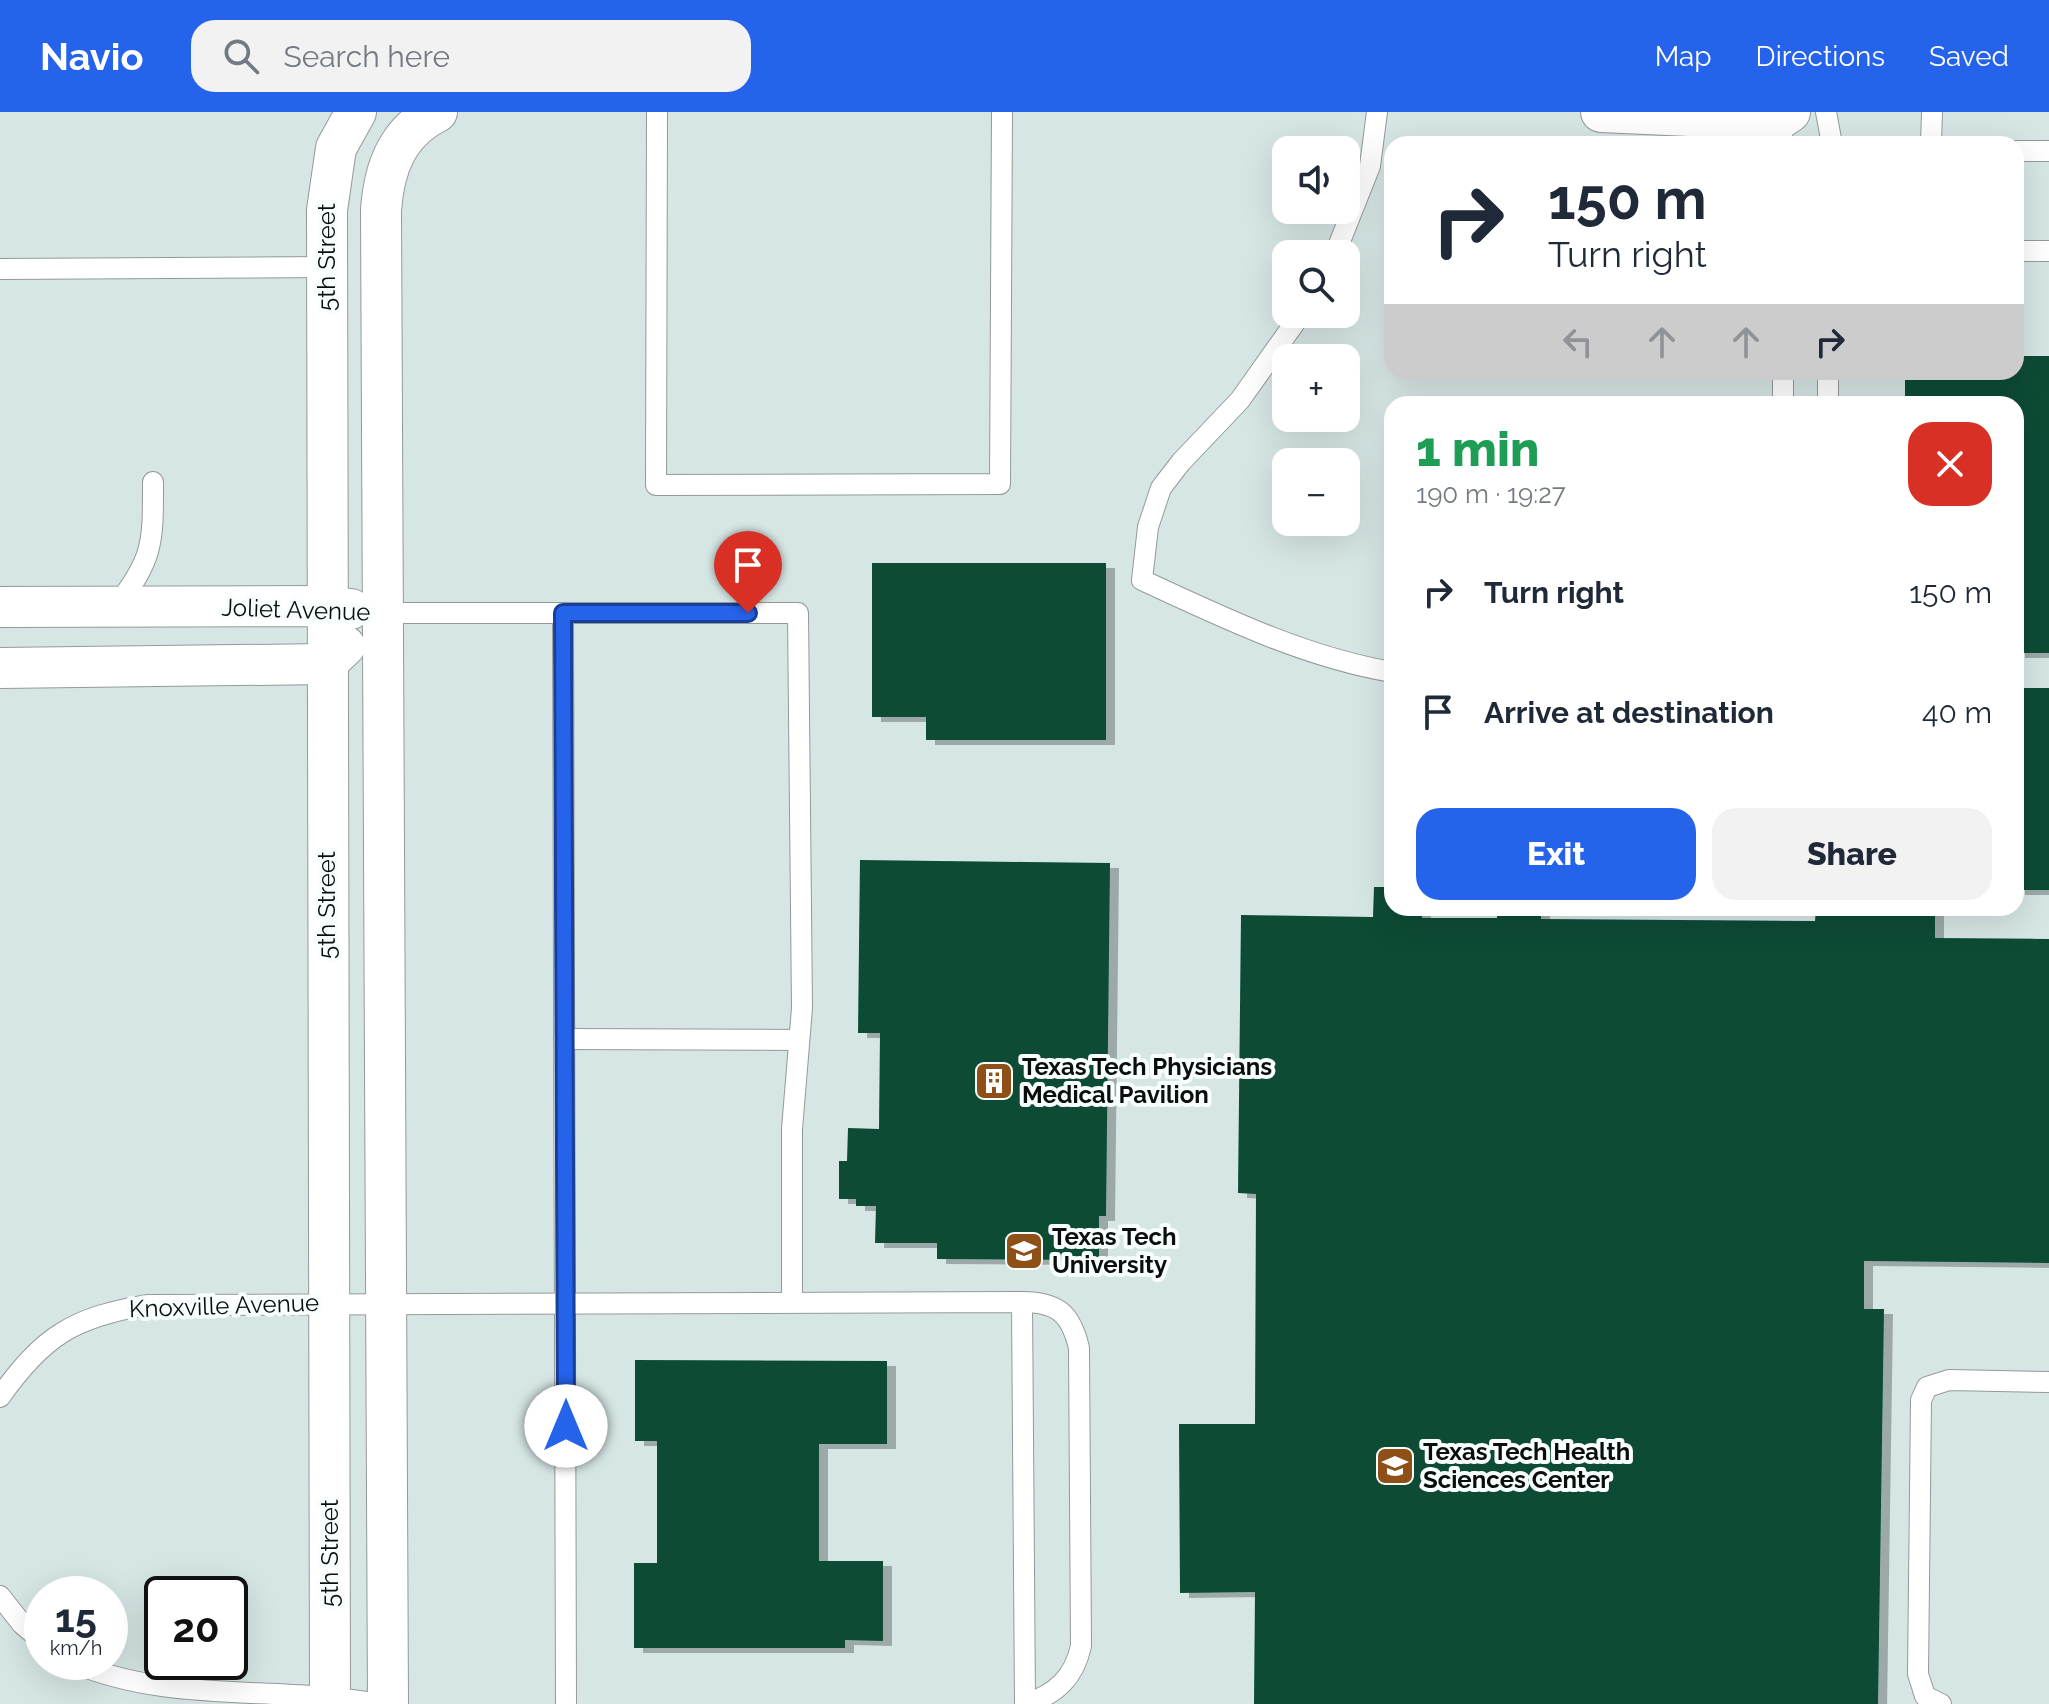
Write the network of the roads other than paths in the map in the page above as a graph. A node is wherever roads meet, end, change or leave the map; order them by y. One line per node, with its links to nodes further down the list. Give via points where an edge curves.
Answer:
1 (356, 112): 17 (street, 5th Street, via 344,129 331,168)
2 (657, 112): 3 (lane, via 656,485 1000,484)
3 (1002, 112)
4 (1377, 112): 14 (lane, via 1370,166)
5 (1601, 112): 9 (street)
6 (1826, 112): 10 (lane)
7 (1932, 112): 11 (lane)
8 (424, 120): 24 (street, via 386,171 381,210)
9 (1784, 125)
10 (1830, 136)
11 (1931, 136)
12 (2024, 151): 13 (lane)
13 (2049, 151)
14 (1341, 240)
15 (2024, 251): 16 (lane)
16 (2049, 251)
17 (327, 267): 18 (lane); 21 (street, 5th Street)
18 (0, 269)
19 (1291, 328): 28 (lane, via 1240,400 1170,474 1153,507 1142,580 1269,636)
20 (153, 482): 23 (lane, via 150,551 139,577)
21 (327, 606): 23 (street, Joliet Avenue); 24 (street, Joliet Avenue); 26 (street, 5th Street)
22 (0, 607): 23 (street, Joliet Avenue)
23 (115, 607)
24 (383, 613): 25 (lane); 26 (street, Joliet Avenue); 31 (street)
25 (563, 613): 29 (lane); 30 (lane, via 798,613)
26 (326, 664): 27 (street); 34 (street, 5th Street)
27 (0, 668)
28 (1384, 670)
29 (564, 1039): 30 (lane); 35 (lane)
30 (799, 1040): 32 (lane, via 792,1129)
31 (386, 1302): 34 (lane, Knoxville Avenue); 35 (lane, Knoxville Avenue); 44 (street)
32 (792, 1302): 33 (lane, Knoxville Avenue); 35 (lane, Knoxville Avenue)
33 (1022, 1302): 46 (lane); 46 (lane, Knoxville Avenue, via 1050,1305 1071,1320 1079,1348 1081,1646 1072,1675)
34 (329, 1303): 37 (lane, Knoxville Avenue, via 147,1305 99,1313 57,1335); 42 (street, 5th Street)
35 (566, 1303): 45 (lane)
36 (2049, 1382): 47 (lane, via 1949,1380 1927,1387 1921,1400 1918,1674 1925,1696)
37 (0, 1397)
38 (0, 1596): 39 (lane)
39 (24, 1626)
40 (115, 1680): 41 (lane, via 166,1692)
41 (247, 1699): 42 (lane)
42 (330, 1700): 43 (lane)
43 (378, 1704)
44 (388, 1704)
45 (566, 1704)
46 (1026, 1704)
47 (1941, 1704)

